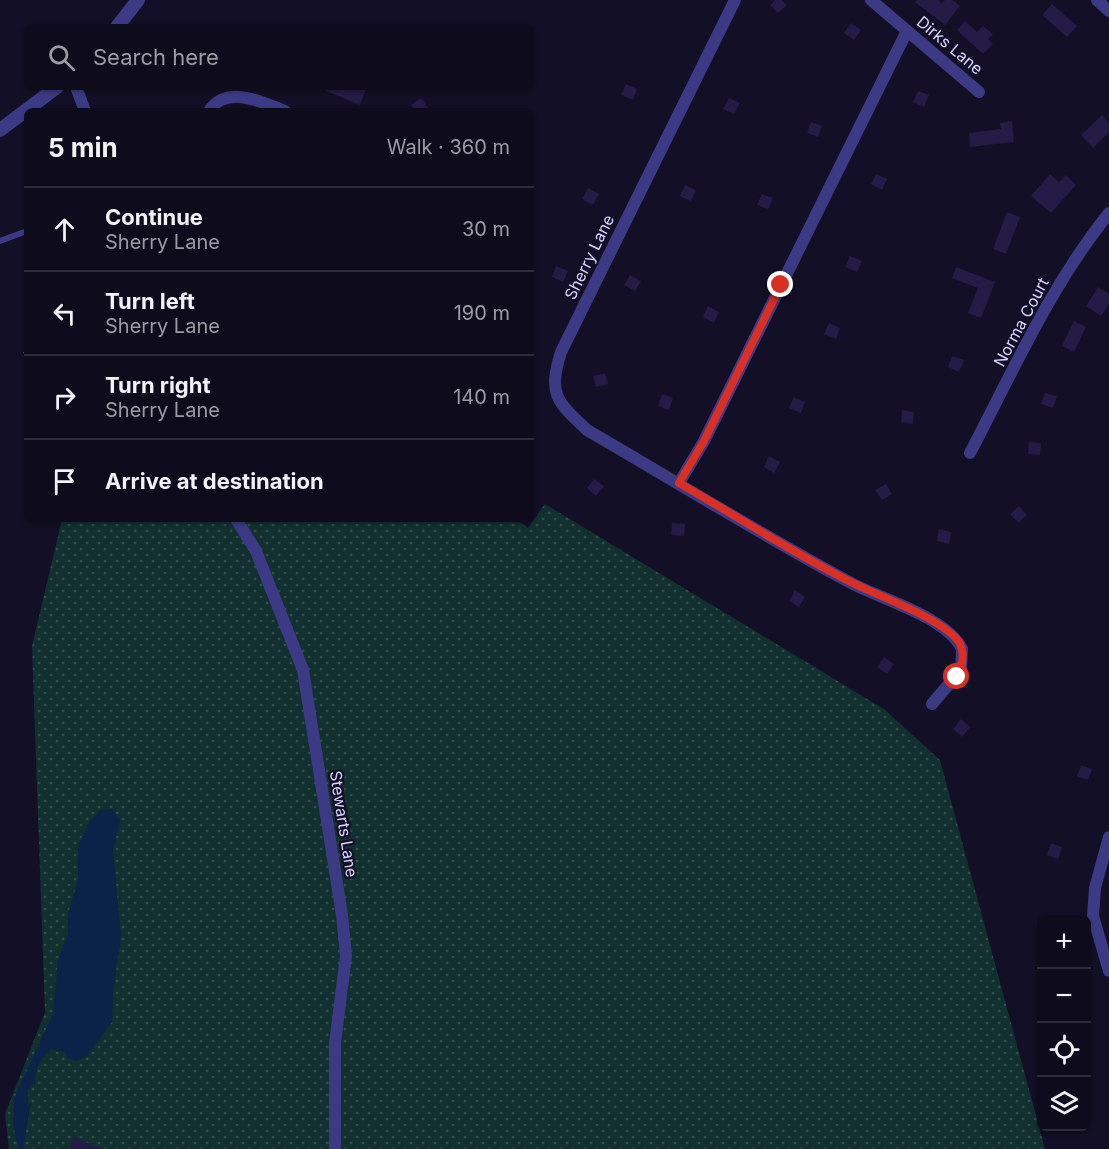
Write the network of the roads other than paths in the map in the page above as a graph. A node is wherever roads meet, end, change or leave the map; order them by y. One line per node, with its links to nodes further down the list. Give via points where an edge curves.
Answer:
1 (138, 0): 6 (street)
2 (735, 0): 21 (street, Sherry Lane, via 561,351 554,374 555,396 587,430)
3 (871, 0): 7 (street, Dirks Lane)
4 (1097, 0): 5 (street)
5 (1109, 11)
6 (119, 24)
7 (907, 31): 10 (street, Dirks Lane); 21 (street, via 704,441)
8 (53, 90): 11 (street)
9 (77, 90): 12 (street)
10 (979, 92)
11 (29, 108)
12 (84, 108)
13 (212, 108): 14 (street, via 225,97 245,97)
14 (276, 108)
15 (24, 112): 16 (street)
16 (0, 130)
17 (1109, 213): 20 (street, Norma Court, via 1085,243 1049,302)
18 (24, 232): 19 (lane)
19 (0, 241)
20 (970, 453)
21 (679, 483): 23 (street, Sherry Lane, via 854,584 948,632 962,649 961,670)
22 (238, 522): 26 (street, Stewarts Lane, via 256,551 303,670 342,915 346,956 335,1043)
23 (932, 704)
24 (1109, 837): 25 (street, via 1095,888 1093,916)
25 (1109, 971)
26 (335, 1149)

